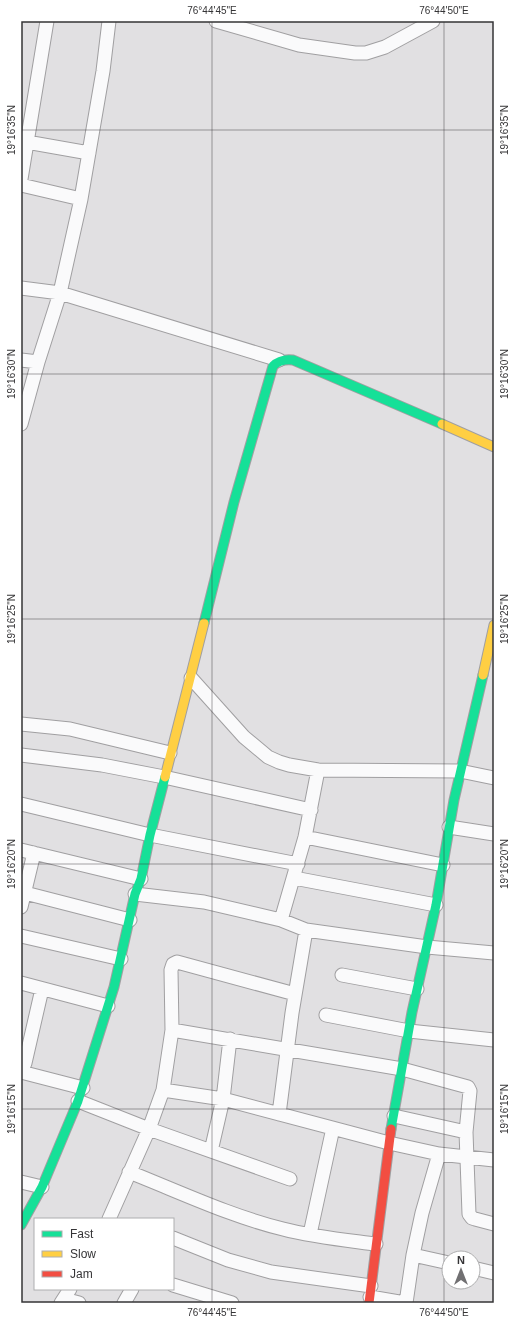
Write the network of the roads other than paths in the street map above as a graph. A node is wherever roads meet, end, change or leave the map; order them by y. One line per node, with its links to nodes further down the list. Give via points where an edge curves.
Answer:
1 (47, 21): 5 (street)
2 (109, 21): 6 (street)
3 (216, 21): 4 (street, via 292,43 355,53 366,53 385,47)
4 (433, 21)
5 (25, 141): 6 (street); 7 (street)
6 (89, 153): 9 (street)
7 (21, 179)
8 (21, 185): 9 (street)
9 (81, 199): 11 (street)
10 (21, 288): 11 (street)
11 (60, 293): 13 (street); 14 (street)
12 (21, 360): 14 (street)
13 (279, 360): 16 (street, via 292,360); 18 (street, via 271,370 234,502)
14 (38, 362): 15 (street)
15 (21, 424)
16 (494, 447)
17 (494, 625): 23 (street)
18 (191, 678): 20 (street); 22 (street, via 244,736 268,757 289,765)
19 (21, 724): 20 (street, via 70,729)
20 (170, 753): 24 (street)
21 (21, 755): 24 (street, via 102,765)
22 (318, 770): 23 (street); 27 (street)
23 (460, 771): 25 (street); 28 (street)
24 (164, 777): 27 (street); 30 (street)
25 (494, 778)
26 (21, 804): 30 (street)
27 (311, 810): 31 (street)
28 (449, 827): 29 (street); 34 (street)
29 (494, 834)
30 (150, 835): 33 (street); 36 (street)
31 (305, 837): 33 (street); 34 (street)
32 (27, 851): 36 (street); 37 (street)
33 (298, 864): 35 (street)
34 (443, 865): 39 (street)
35 (294, 878): 39 (street); 42 (street)
36 (141, 879): 38 (street)
37 (23, 892): 40 (street); 41 (street)
38 (135, 894): 41 (street); 42 (street, via 204,902)
39 (436, 905): 45 (street)
40 (21, 907)
41 (130, 920): 47 (street)
42 (281, 920): 43 (street)
43 (306, 930): 45 (street); 52 (street)
44 (21, 936): 47 (street)
45 (427, 947): 46 (street); 51 (street)
46 (494, 953)
47 (121, 959): 53 (street)
48 (342, 975): 51 (street)
49 (21, 983): 50 (street)
50 (42, 989): 53 (street); 61 (street)
51 (417, 989): 56 (street)
52 (295, 994): 55 (street, via 175,962 171,970); 59 (street)
53 (108, 1006): 62 (street)
54 (326, 1015): 56 (street)
55 (172, 1030): 57 (street); 63 (street)
56 (409, 1031): 58 (street); 60 (street)
57 (230, 1039): 59 (street); 64 (street)
58 (494, 1040)
59 (288, 1049): 60 (street); 66 (street)
60 (402, 1069): 67 (street); 70 (street, via 468,1087 470,1091)
61 (21, 1072): 62 (street)
62 (84, 1088): 65 (street)
63 (163, 1090): 64 (street); 69 (street)
64 (223, 1099): 66 (street); 72 (street)
65 (78, 1101): 69 (street); 79 (street)
66 (279, 1114): 68 (street)
67 (394, 1116): 70 (street); 71 (street)
68 (333, 1128): 71 (street); 83 (street)
69 (149, 1130): 72 (street); 76 (street)
70 (466, 1132): 74 (street)
71 (389, 1143): 73 (street); 85 (street)
72 (211, 1151): 77 (street)
73 (439, 1154): 74 (street); 86 (street, via 423,1207)
74 (467, 1158): 75 (street); 81 (street, via 470,1216)
75 (494, 1160)
76 (129, 1172): 80 (street); 83 (street, via 240,1216)
77 (290, 1179)
78 (21, 1182): 79 (street)
79 (42, 1187): 82 (street)
80 (114, 1217)
81 (494, 1224)
82 (21, 1225)
83 (310, 1234): 85 (street)
84 (174, 1238): 92 (street, via 228,1260)
85 (376, 1244): 92 (street)
86 (413, 1255): 87 (street); 97 (street)
87 (441, 1261)
88 (481, 1270): 89 (street)
89 (494, 1273)
90 (174, 1285): 96 (street)
91 (131, 1290): 95 (street)
92 (370, 1295): 97 (street)
93 (65, 1297): 94 (street)
94 (79, 1303)
95 (124, 1303)
96 (232, 1303)
97 (406, 1303)

